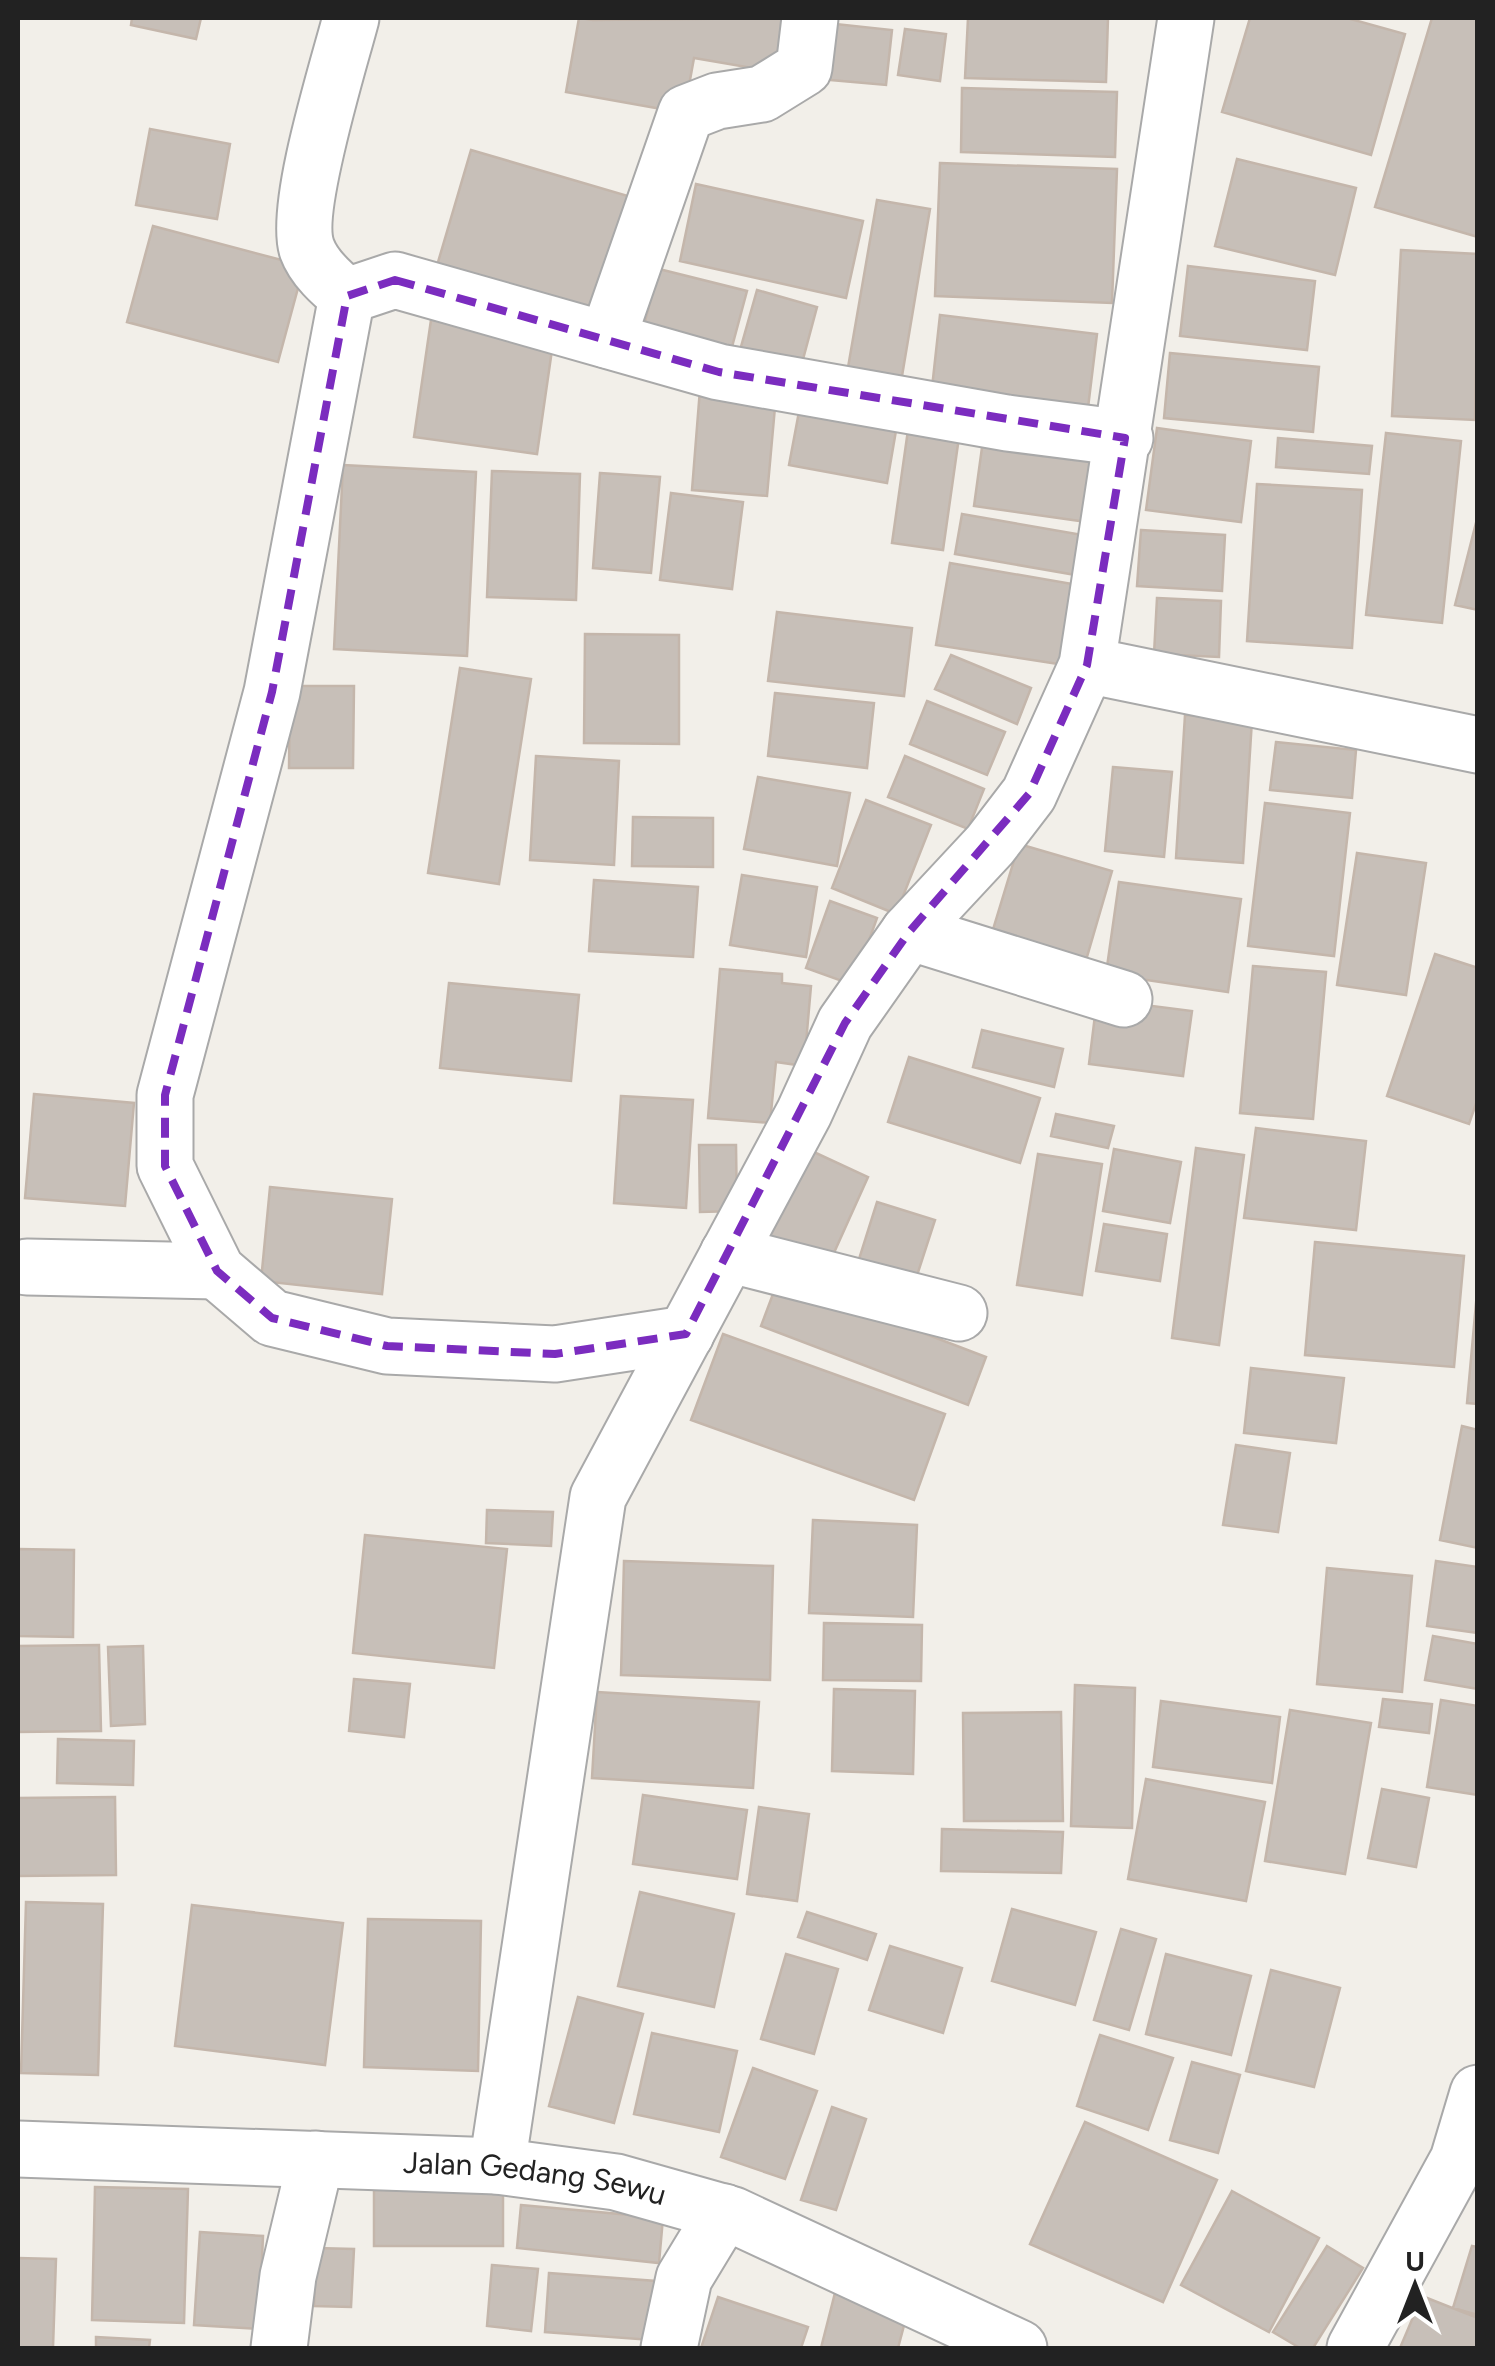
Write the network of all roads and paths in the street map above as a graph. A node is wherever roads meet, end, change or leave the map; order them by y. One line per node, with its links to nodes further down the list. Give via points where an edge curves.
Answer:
1 (350, 18): 4 (street, via 305,225 307,248 326,279)
2 (810, 18): 5 (street, via 804,68 762,94 686,114)
3 (1186, 18): 6 (street)
4 (347, 296): 5 (street, via 395,280); 13 (street, via 272,692 165,1095 165,1166)
5 (607, 340): 6 (street, via 719,372)
6 (1125, 438): 7 (street)
7 (1087, 665): 8 (street); 9 (street, via 1029,794)
8 (1478, 745)
9 (908, 932): 10 (street); 11 (street, via 845,1023)
10 (1124, 999)
11 (728, 1254): 14 (street); 15 (street)
12 (27, 1267): 13 (street)
13 (216, 1271): 15 (street, via 272,1318 387,1346 555,1354)
14 (959, 1312)
15 (686, 1334): 19 (street, via 598,1497)
16 (1478, 2093): 24 (street, via 1458,2160)
17 (18, 2149): 18 (street, Jalan Gedang Sewu)
18 (316, 2159): 19 (street, Jalan Gedang Sewu); 21 (street, via 288,2276)
19 (497, 2166): 20 (street, Jalan Gedang Sewu, via 616,2182)
20 (724, 2212): 22 (street, via 684,2278); 23 (street, Jalan Gedang Sewu)
21 (279, 2348)
22 (669, 2348)
23 (1019, 2348)
24 (1354, 2348)

